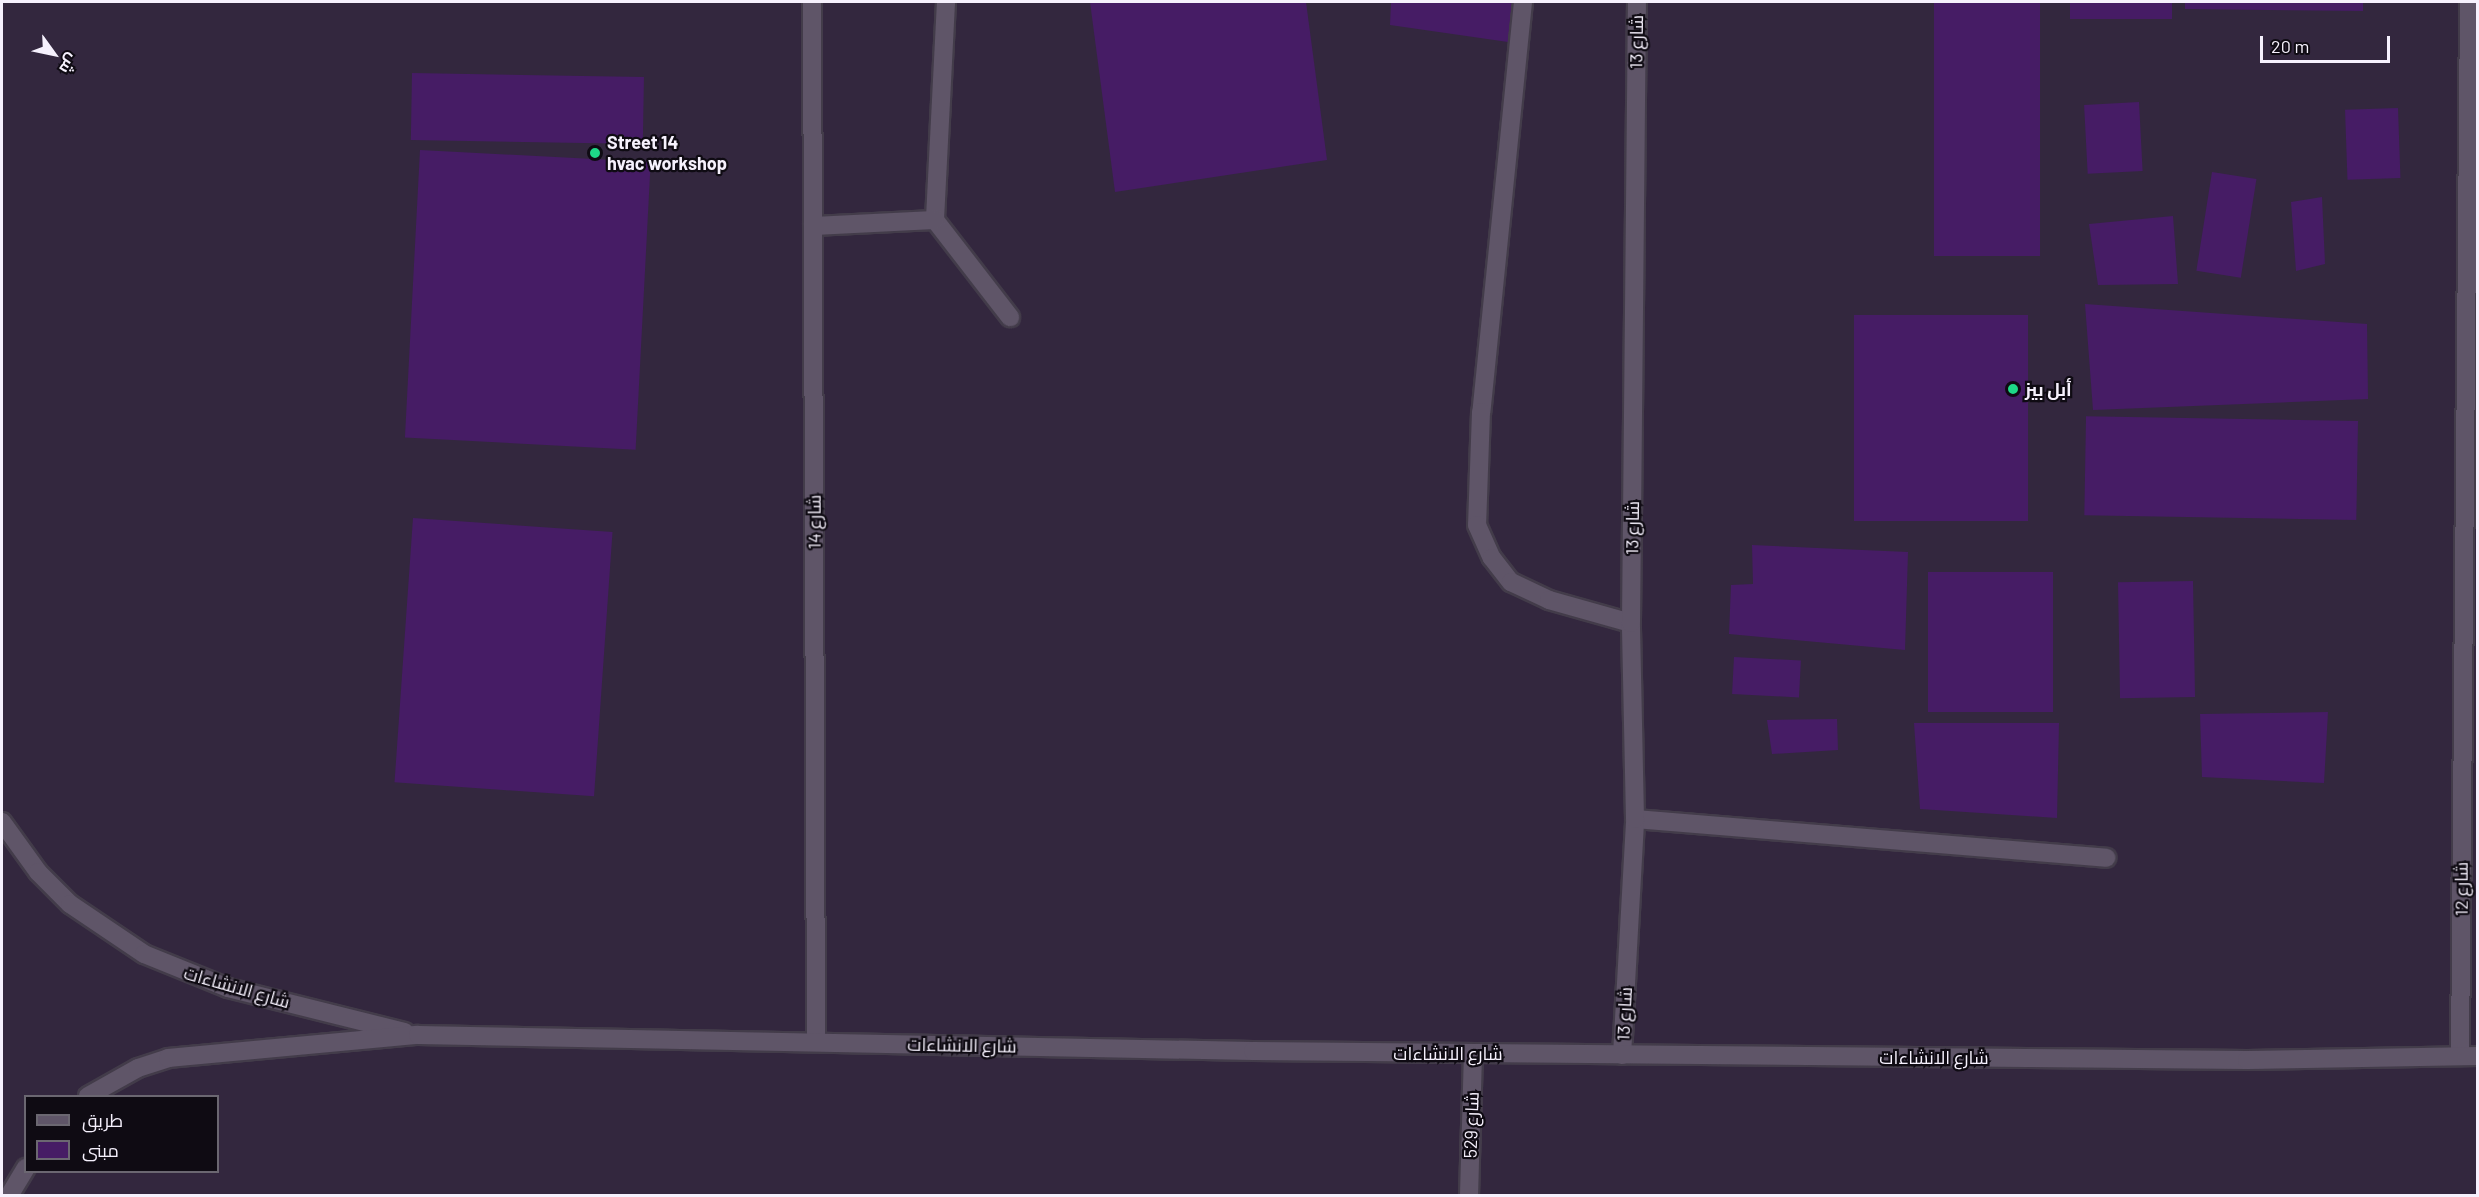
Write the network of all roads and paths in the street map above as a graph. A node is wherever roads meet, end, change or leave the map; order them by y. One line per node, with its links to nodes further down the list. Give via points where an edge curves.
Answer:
1 (812, 2): 7 (street, شارع 14)
2 (946, 2): 6 (street)
3 (1523, 2): 9 (street, via 1481,412 1477,525 1492,558 1511,582 1549,600)
4 (1637, 2): 9 (street, شارع 13)
5 (2469, 2): 17 (street, شارع 12)
6 (935, 220): 7 (street); 8 (street)
7 (813, 226): 14 (street, شارع 14)
8 (1010, 317)
9 (1631, 623): 10 (street, شارع 13)
10 (1635, 819): 12 (street); 16 (street, شارع 13)
11 (2, 822): 13 (street, شارع الانشاءات, via 38,872 70,904 144,954 228,988)
12 (2106, 858)
13 (418, 1035): 14 (street, شارع الانشاءات); 18 (street, شارع الانشاءات, via 168,1058 128,1072)
14 (816, 1042): 15 (street, شارع الانشاءات)
15 (1473, 1054): 16 (street, شارع الانشاءات); 21 (street, شارع 529)
16 (1622, 1055): 17 (street, شارع الانشاءات, via 2247,1060)
17 (2469, 1056)
18 (90, 1095)
19 (24, 1171): 20 (street)
20 (9, 1196)
21 (1469, 1196)

